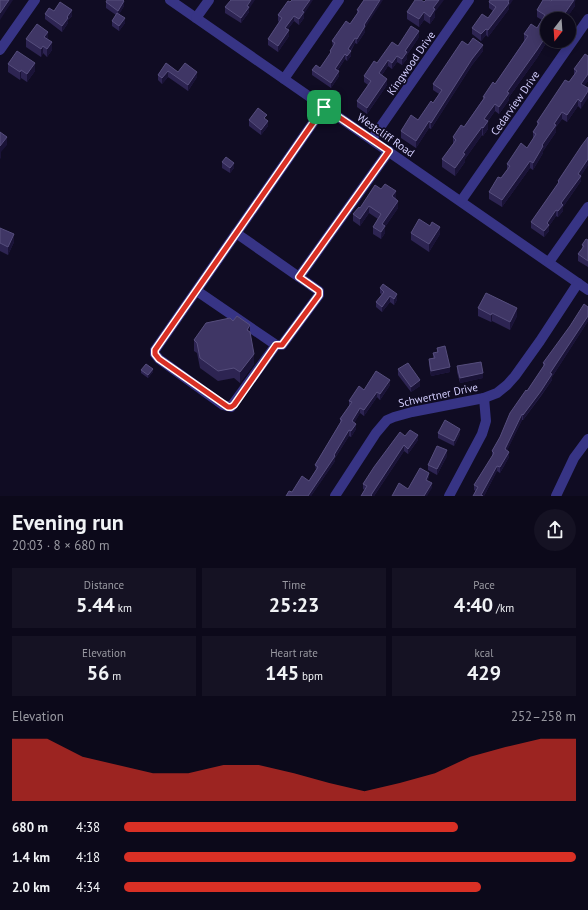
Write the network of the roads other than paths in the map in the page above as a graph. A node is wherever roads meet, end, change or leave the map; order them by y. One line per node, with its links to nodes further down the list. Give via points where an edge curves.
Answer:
1 (35, 0): 8 (street)
2 (170, 0): 6 (street, Westcliff Road)
3 (208, 0): 6 (street)
4 (339, 0): 9 (street)
5 (469, 0): 11 (street, Kingwood Drive)
6 (196, 18): 9 (street, Westcliff Road)
7 (588, 19): 13 (street, Cedarview Drive)
8 (0, 50)
9 (284, 79): 10 (street, Westcliff Road)
10 (324, 107): 11 (street, Westcliff Road); 15 (street)
11 (372, 139): 12 (street, Westcliff Road)
12 (389, 151): 13 (street, Westcliff Road); 17 (street)
13 (461, 201): 16 (street, Westcliff Road)
14 (588, 207): 16 (street)
15 (236, 233): 17 (street); 20 (street)
16 (549, 262): 18 (street, Westcliff Road)
17 (299, 277): 21 (street, via 319,291 319,295 282,345)
18 (578, 283): 19 (street, Westcliff Road); 22 (street, Schwertner Drive, via 515,376 497,393)
19 (588, 290)
20 (197, 291): 21 (street); 21 (street, via 155,350 155,354 223,405 234,405)
21 (276, 345)
22 (484, 398): 24 (street, Schwertner Drive, via 412,412 387,420); 25 (street, via 486,421 482,434)
23 (588, 439): 26 (street, via 574,458)
24 (335, 496)
25 (449, 496)
26 (556, 496)

